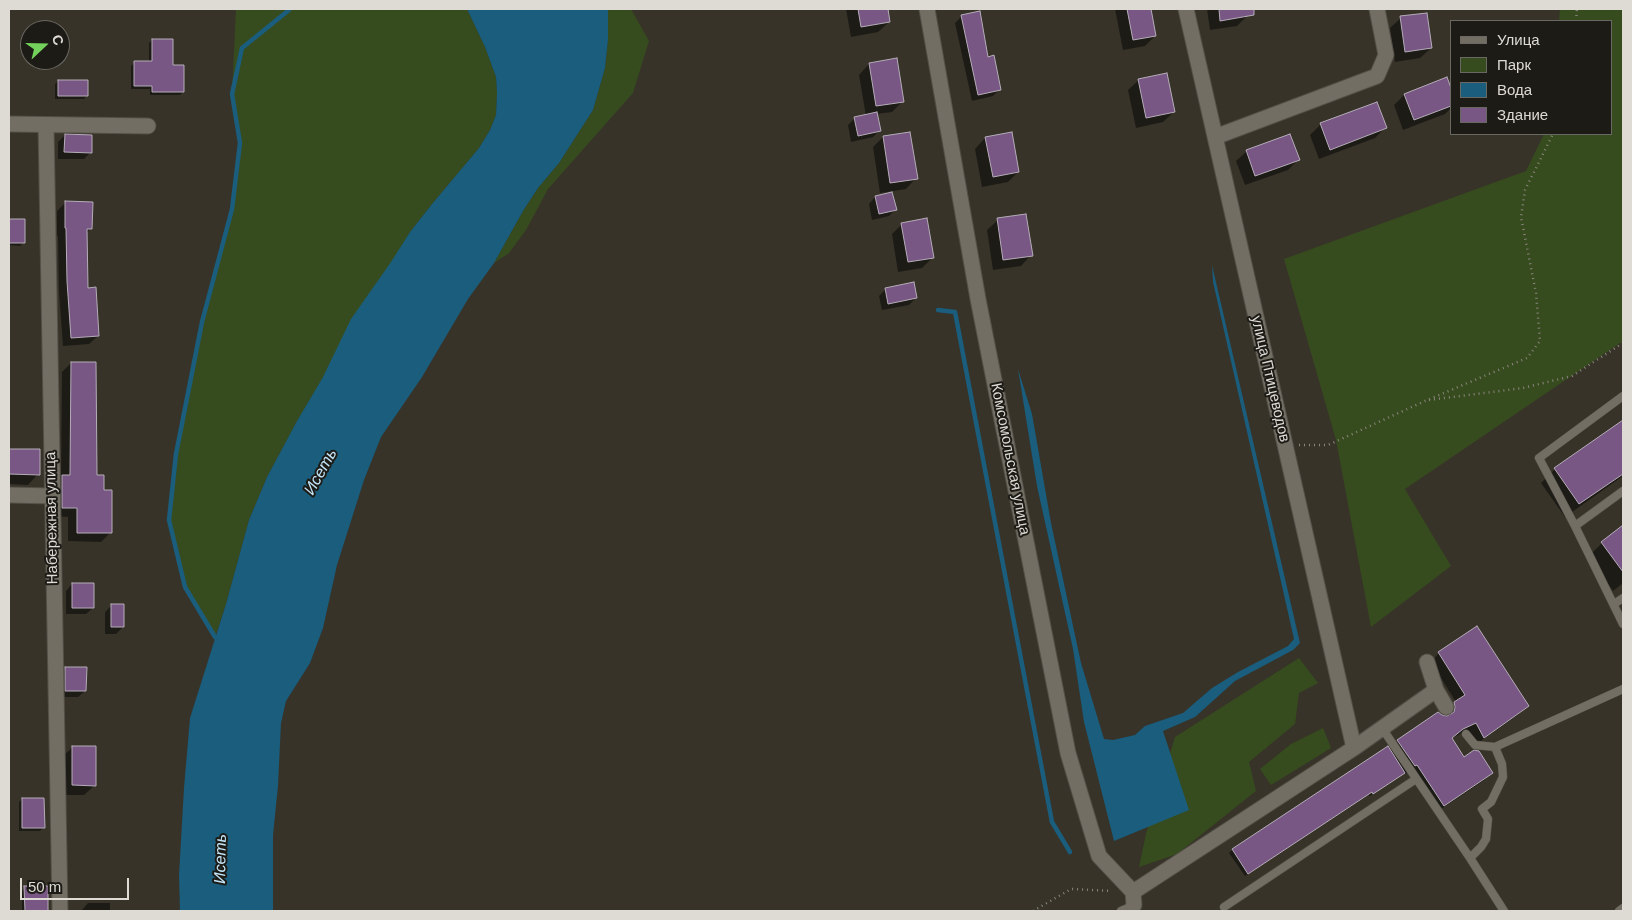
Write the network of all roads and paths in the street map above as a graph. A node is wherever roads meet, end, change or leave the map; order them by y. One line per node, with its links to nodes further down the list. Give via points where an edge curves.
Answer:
1 (927, 9): 30 (street, Комсомольская улица, via 978,299 1068,753 1099,856)
2 (1186, 9): 8 (street, улица Птицеводов)
3 (1377, 9): 8 (street, via 1386,54 1377,76)
4 (9, 124): 5 (street)
5 (46, 125): 6 (street); 15 (street, Набережная улица)
6 (148, 126)
7 (1552, 135): 11 (path, via 1525,190 1521,217 1536,293 1540,341 1527,358)
8 (1215, 137): 12 (street, улица Птицеводов)
9 (1623, 343): 11 (path, via 1572,376 1523,388)
10 (1623, 396): 16 (lane, via 1539,458)
11 (1425, 401): 12 (path, via 1328,445)
12 (1284, 445): 27 (street, улица Птицеводов)
13 (1623, 491): 16 (lane)
14 (9, 495): 15 (street)
15 (52, 496): 33 (street, Набережная улица)
16 (1575, 526): 18 (lane)
17 (1623, 598): 18 (lane)
18 (1614, 604): 19 (lane)
19 (1623, 624)
20 (1427, 662): 22 (street)
21 (1623, 689): 26 (lane)
22 (1436, 690): 23 (street); 24 (street)
23 (1446, 707)
24 (1382, 728): 27 (street); 28 (lane)
25 (1466, 734): 26 (lane, via 1475,745)
26 (1495, 747): 29 (lane, via 1503,777 1491,802 1482,809 1488,819 1486,839)
27 (1354, 748): 30 (street)
28 (1416, 779): 29 (lane); 31 (lane)
29 (1470, 858): 35 (lane)
30 (1131, 905): 34 (path, via 1071,889)
31 (1224, 907)
32 (1623, 908): 36 (lane)
33 (60, 911)
34 (1033, 911)
35 (1504, 911)
36 (1619, 911)

